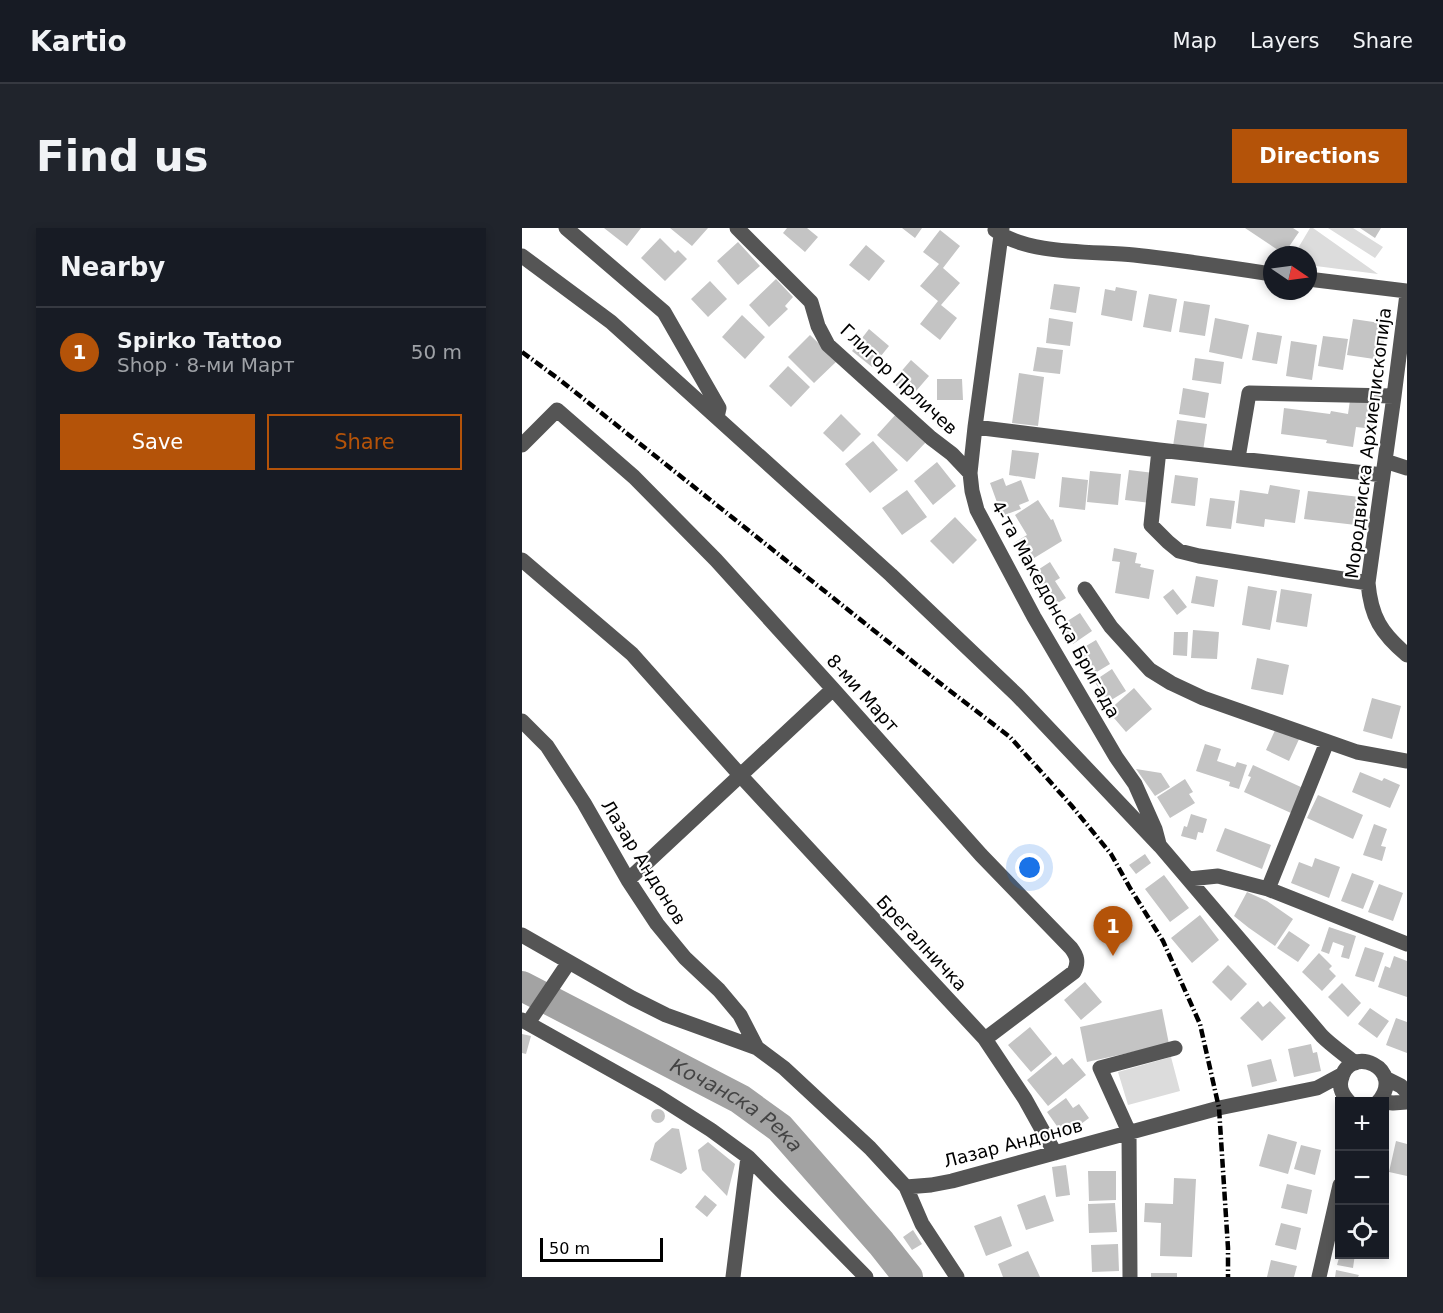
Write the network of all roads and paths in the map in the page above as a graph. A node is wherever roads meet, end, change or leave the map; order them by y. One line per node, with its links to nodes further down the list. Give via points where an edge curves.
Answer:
1 (566, 228): 9 (street, via 664,312 719,408)
2 (737, 228): 16 (street, Глигор Прличев, via 811,302 828,345)
3 (998, 230): 5 (street, via 1028,245); 10 (street, 4-та Македонска Бригада)
4 (522, 256): 9 (street, via 611,321)
5 (1263, 273)
6 (1317, 280): 7 (street)
7 (1407, 293): 8 (street, Мородвиска Архиепископија)
8 (1394, 396): 13 (street, via 1249,393); 14 (street, Мородвиска Архиепископија)
9 (717, 417): 26 (street, via 891,574 1017,695)
10 (975, 427): 12 (street); 16 (street, 4-та Македонска Бригада)
11 (522, 445): 21 (street, 8-ми Март, via 556,410 634,477)
12 (1159, 450): 13 (street); 18 (street, via 1151,525 1179,551)
13 (1238, 458): 14 (street)
14 (1384, 468): 15 (street); 18 (street, Мородвиска Архиепископија)
15 (1407, 468)
16 (970, 473): 26 (street, 4-та Македонска Бригада, via 977,510 1034,617 1134,784)
17 (522, 560): 25 (street, Брегалничка, via 632,654)
18 (1368, 583): 20 (street, Мородвиска Архиепископија, via 1374,616 1383,632)
19 (1085, 589): 23 (street, via 1111,627 1150,670 1203,698)
20 (1407, 655)
21 (833, 688): 25 (street); 34 (street, 8-ми Март, via 1075,954 1074,972)
22 (522, 721): 28 (street, Лазар Андонов, via 547,746)
23 (1327, 742): 24 (street); 29 (street)
24 (1407, 761)
25 (740, 775): 28 (street); 34 (street, Брегалничка)
26 (1160, 846): 27 (street)
27 (1189, 879): 29 (street, via 1218,876); 37 (street)
28 (628, 880): 35 (street, Лазар Андонов, via 678,950 740,1015)
29 (1268, 889): 31 (street)
30 (522, 934): 32 (street, Лазар Андонов)
31 (1407, 944)
32 (569, 962): 33 (street); 35 (street, Лазар Андонов, via 666,1015)
33 (525, 1022): 48 (street, via 656,1095)
34 (986, 1039): 47 (street, Брегалничка)
35 (757, 1048): 49 (street, Лазар Андонов, via 870,1148)
36 (1175, 1048): 46 (street, via 1100,1068)
37 (1348, 1069): 38 (street, via 1362,1061 1370,1062 1377,1065); 39 (street, Лазар Андонов); 42 (street, via 1341,1085)
38 (1385, 1078): 40 (street); 43 (street)
39 (1317, 1088): 41 (street, Лазар Андонов); 46 (street, Лазар Андонов)
40 (1407, 1092)
41 (1341, 1097)
42 (1345, 1097)
43 (1382, 1097)
44 (1407, 1102): 45 (street)
45 (1389, 1103)
46 (1129, 1132): 47 (street, Лазар Андонов); 54 (street)
47 (1055, 1153): 49 (street, Лазар Андонов, via 952,1181)
48 (748, 1157): 51 (street); 52 (street)
49 (906, 1187): 53 (street, Лазар Андонов, via 922,1224)
50 (1335, 1205): 55 (street)
51 (733, 1277)
52 (866, 1277)
53 (957, 1277)
54 (1130, 1277)
55 (1319, 1277)

